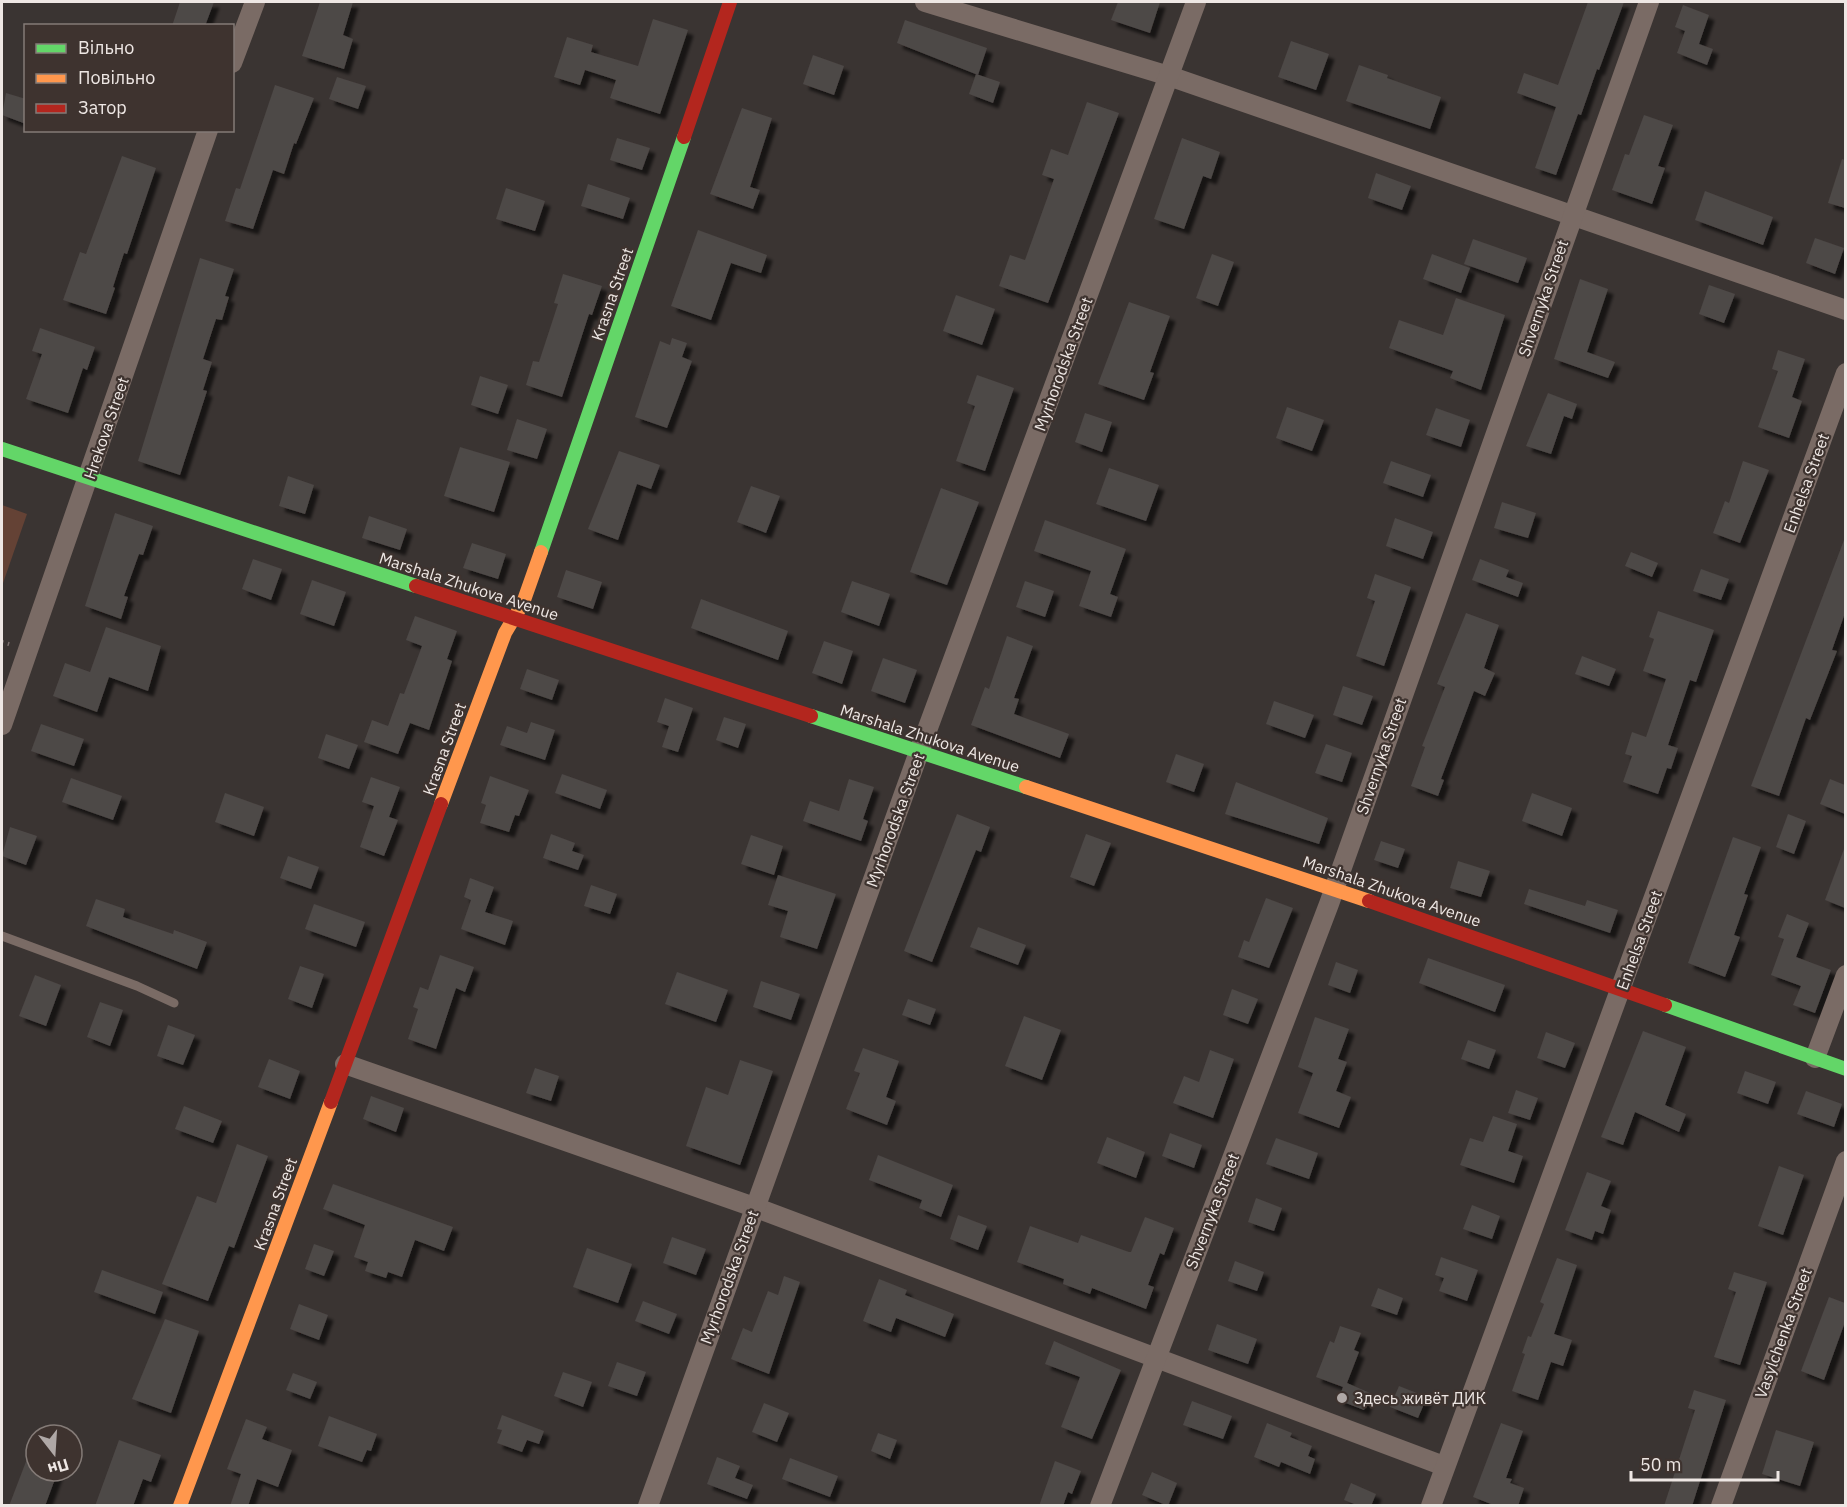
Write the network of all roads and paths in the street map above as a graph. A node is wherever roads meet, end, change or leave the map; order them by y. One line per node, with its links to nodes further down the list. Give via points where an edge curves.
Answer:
1 (255, 2): 6 (street)
2 (730, 2): 14 (street, Krasna Street, via 523,603)
3 (926, 2): 7 (street)
4 (1196, 2): 7 (street, Myrhorodska Street)
5 (1649, 2): 9 (street, Shvernyka Street)
6 (234, 58)
7 (1169, 76): 9 (street); 16 (street, Myrhorodska Street)
8 (207, 132): 13 (street, Hrekova Street)
9 (1573, 214): 10 (street); 17 (street, Shvernyka Street)
10 (1845, 310)
11 (1845, 373): 20 (street, Enhelsa Street)
12 (2, 449): 13 (street, Marshala Zhukova Avenue)
13 (89, 478): 14 (street, Marshala Zhukova Avenue); 15 (street, Hrekova Street)
14 (514, 618): 16 (street, Marshala Zhukova Avenue); 23 (street, Krasna Street, via 505,633)
15 (2, 725)
16 (919, 752): 17 (street, Marshala Zhukova Avenue); 26 (street, Myrhorodska Street)
17 (1334, 888): 20 (street, Marshala Zhukova Avenue); 27 (street, Shvernyka Street)
18 (2, 936): 21 (lane, via 137,986)
19 (1845, 975): 22 (street)
20 (1622, 988): 22 (street, Marshala Zhukova Avenue); 28 (street, Enhelsa Street)
21 (174, 1004)
22 (1815, 1058): 24 (street, Marshala Zhukova Avenue)
23 (345, 1064): 26 (street); 29 (street, Krasna Street)
24 (1845, 1069)
25 (1845, 1161): 33 (street, Vasylchenka Street)
26 (754, 1207): 27 (street); 30 (street, Myrhorodska Street)
27 (1156, 1358): 28 (street); 31 (street, Shvernyka Street)
28 (1444, 1466): 32 (street, Enhelsa Street)
29 (180, 1506)
30 (648, 1506)
31 (1100, 1506)
32 (1431, 1506)
33 (1722, 1506)

